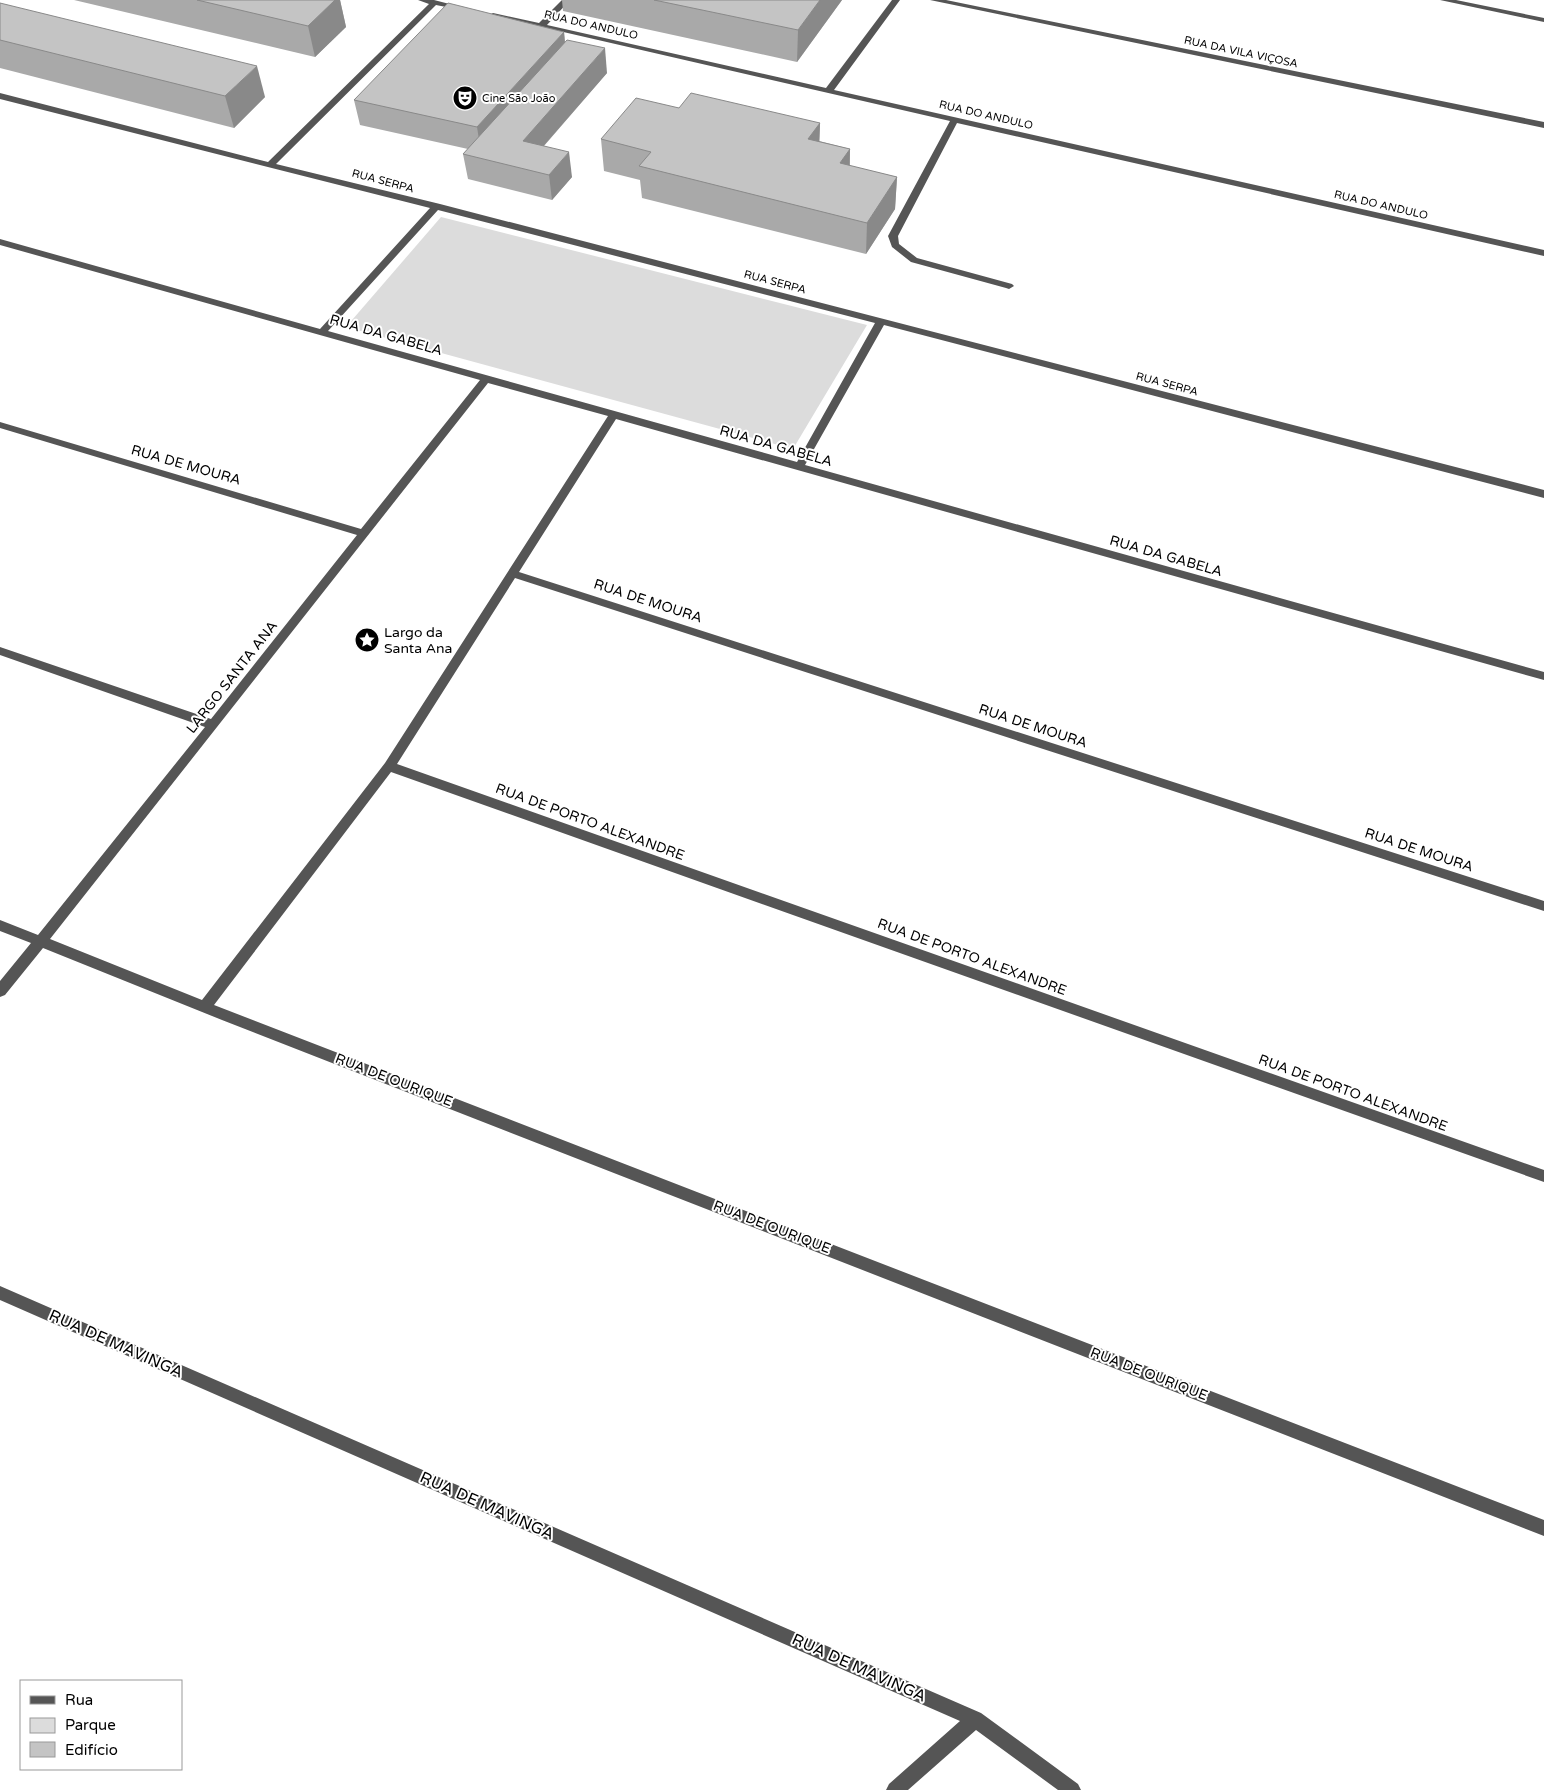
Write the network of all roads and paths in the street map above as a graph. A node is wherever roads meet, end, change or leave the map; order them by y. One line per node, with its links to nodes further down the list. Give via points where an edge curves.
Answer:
1 (422, 0): 6 (street, RUA DO ANDULO)
2 (566, 0): 8 (street)
3 (896, 0): 9 (street)
4 (934, 0): 12 (street, RUA DA VILA VIÇOSA)
5 (1444, 0): 7 (street)
6 (434, 3): 8 (street, RUA DO ANDULO); 13 (street)
7 (1544, 20)
8 (542, 26): 9 (street, RUA DO ANDULO)
9 (829, 90): 11 (street, RUA DO ANDULO)
10 (0, 96): 13 (street, RUA SERPA)
11 (955, 119): 16 (street, RUA DO ANDULO); 17 (street, via 893,236 895,245 914,260)
12 (1544, 125)
13 (272, 164): 14 (street, RUA SERPA)
14 (436, 206): 18 (street, RUA SERPA); 19 (street)
15 (0, 242): 19 (street, RUA DA GABELA)
16 (1544, 253)
17 (1009, 286)
18 (881, 321): 23 (street); 24 (street, RUA SERPA)
19 (322, 332): 20 (street, RUA DA GABELA)
20 (486, 379): 21 (street, RUA DA GABELA); 25 (street, LARGO SANTA ANA)
21 (614, 414): 23 (street, RUA DA GABELA); 26 (street)
22 (0, 425): 25 (street, RUA DE MOURA)
23 (800, 467): 28 (street, RUA DA GABELA)
24 (1544, 494)
25 (363, 533): 29 (street, LARGO SANTA ANA)
26 (514, 574): 30 (street); 31 (street, RUA DE MOURA)
27 (0, 650): 29 (street)
28 (1544, 676)
29 (214, 725): 33 (street, LARGO SANTA ANA)
30 (389, 766): 35 (street); 36 (street, RUA DE PORTO ALEXANDRE)
31 (1544, 906)
32 (0, 925): 33 (street, RUA DE OURIQUE)
33 (42, 941): 34 (street, LARGO SANTA ANA); 35 (street, RUA DE OURIQUE)
34 (0, 991)
35 (205, 1006): 38 (street, RUA DE OURIQUE)
36 (1544, 1176)
37 (0, 1293): 39 (street, RUA DE MAVINGA)
38 (1544, 1528)
39 (975, 1719): 40 (street); 41 (street, RUA DE MAVINGA)
40 (895, 1790)
41 (1072, 1790)

